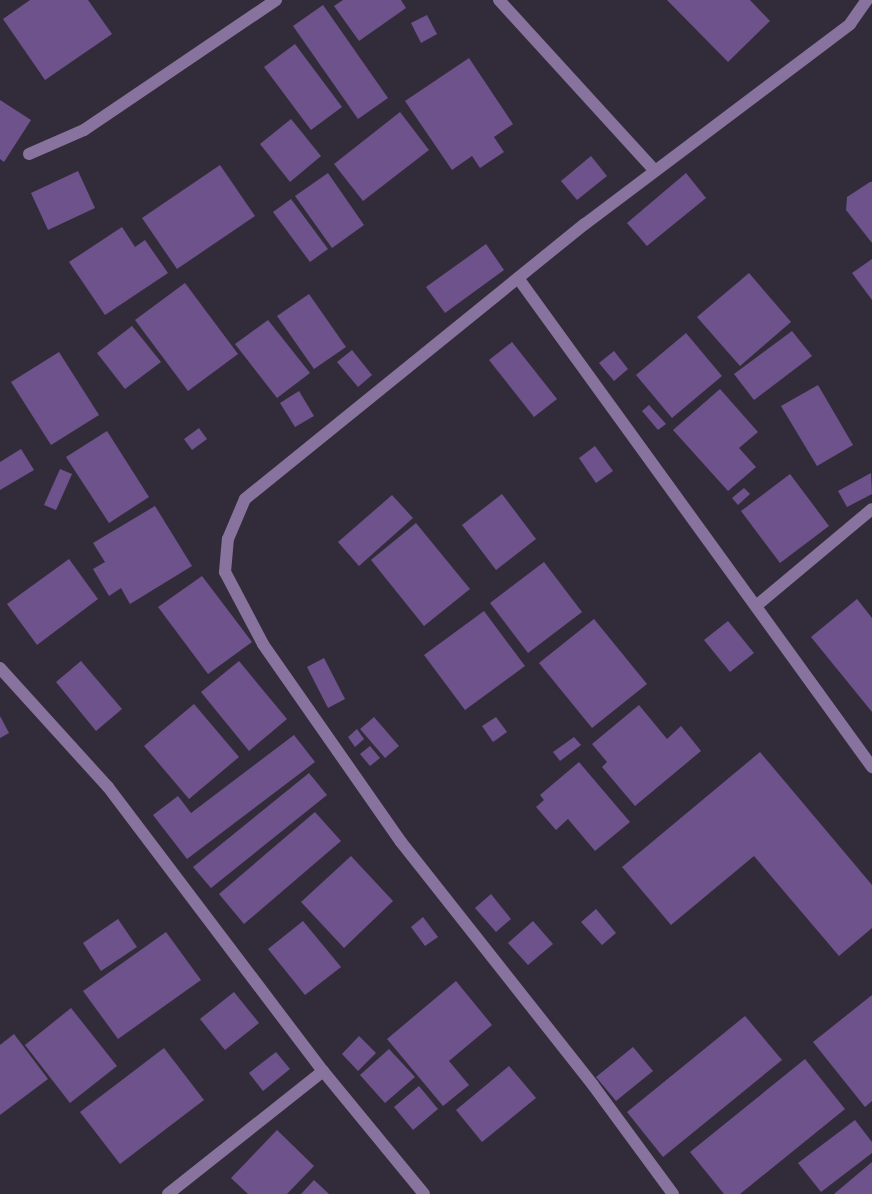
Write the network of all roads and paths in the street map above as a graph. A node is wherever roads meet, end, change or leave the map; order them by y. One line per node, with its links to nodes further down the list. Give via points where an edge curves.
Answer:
1 (276, 0): 4 (street, via 84,130)
2 (498, 0): 5 (street)
3 (867, 0): 5 (street, via 850,24)
4 (29, 154)
5 (655, 171): 6 (street)
6 (518, 278): 8 (street); 14 (street, via 245,499 228,539 225,572 263,644 401,842 593,1085)
7 (872, 509): 8 (street)
8 (756, 606): 10 (street)
9 (0, 668): 11 (street, via 108,787)
10 (872, 766)
11 (323, 1072): 12 (street); 13 (street)
12 (168, 1194)
13 (424, 1194)
14 (673, 1194)

